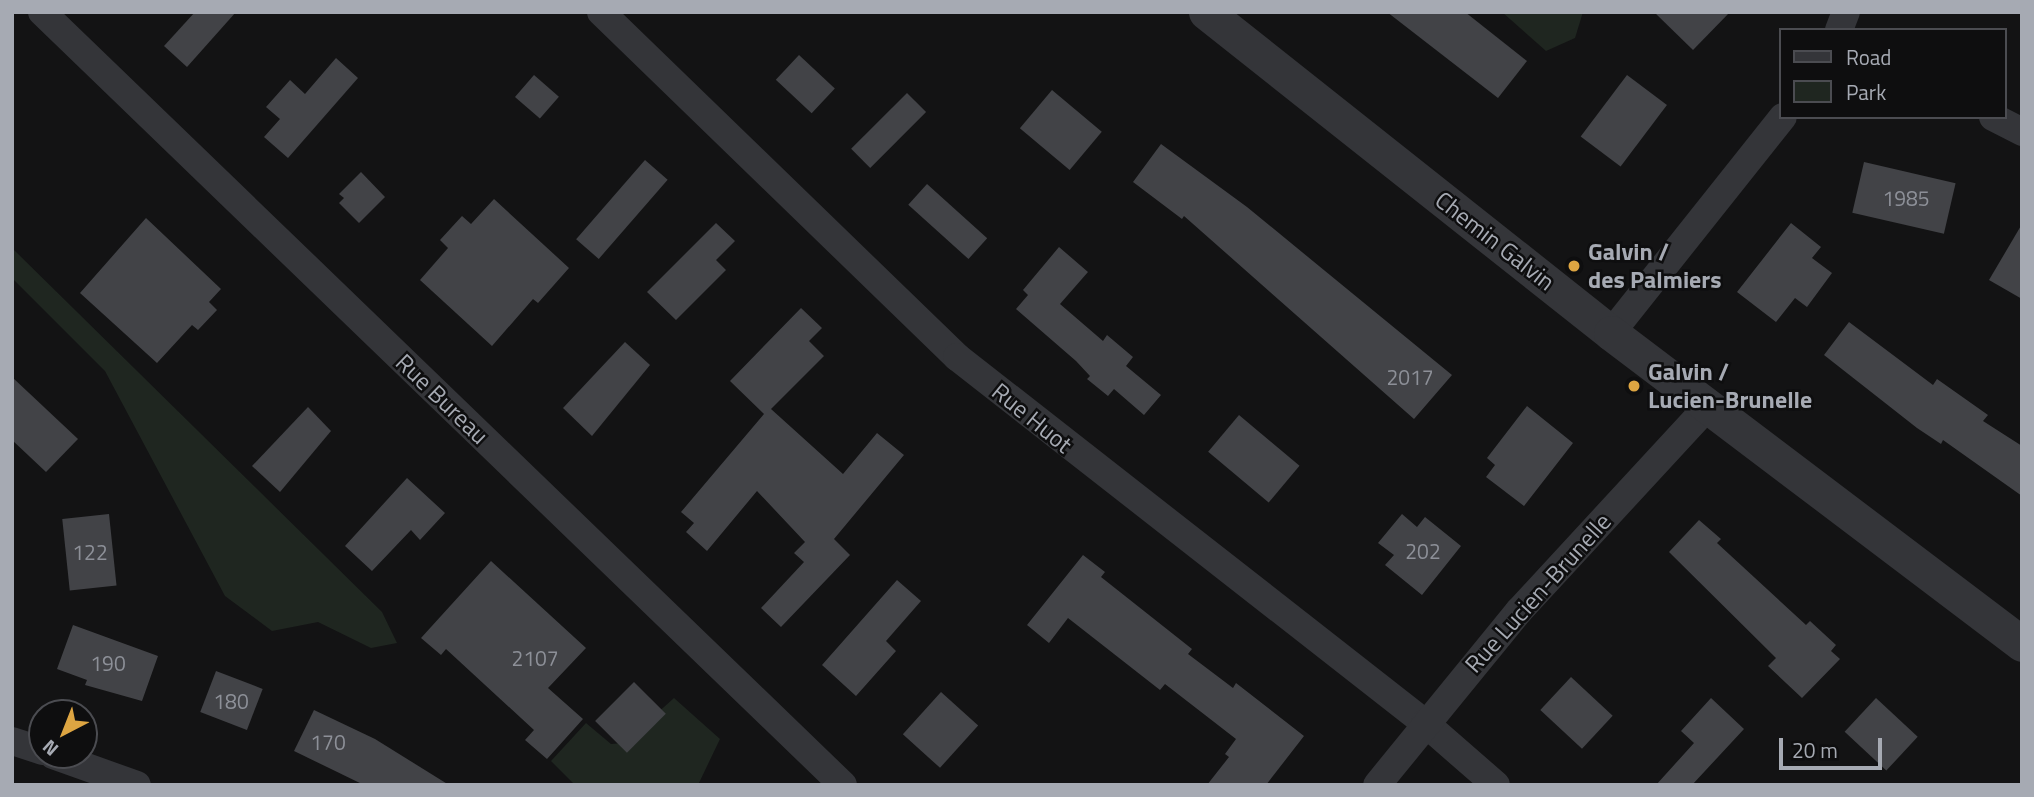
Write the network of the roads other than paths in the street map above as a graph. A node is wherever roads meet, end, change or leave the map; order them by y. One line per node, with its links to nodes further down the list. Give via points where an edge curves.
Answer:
1 (42, 12): 13 (street, Rue Bureau)
2 (601, 12): 10 (street, Rue Huot, via 957,357)
3 (1206, 12): 7 (street, Chemin Galvin)
4 (1781, 119): 7 (street)
5 (1997, 119): 6 (street)
6 (2022, 132)
7 (1611, 333): 8 (street, Chemin Galvin)
8 (1707, 407): 9 (street, Chemin Galvin); 10 (street, Rue Lucien-Brunelle, via 1519,611)
9 (2022, 644)
10 (1425, 723): 14 (street, Rue Lucien-Brunelle); 15 (street, Rue Huot)
11 (92, 769): 12 (street)
12 (137, 785)
13 (843, 785)
14 (1377, 785)
15 (1496, 785)

